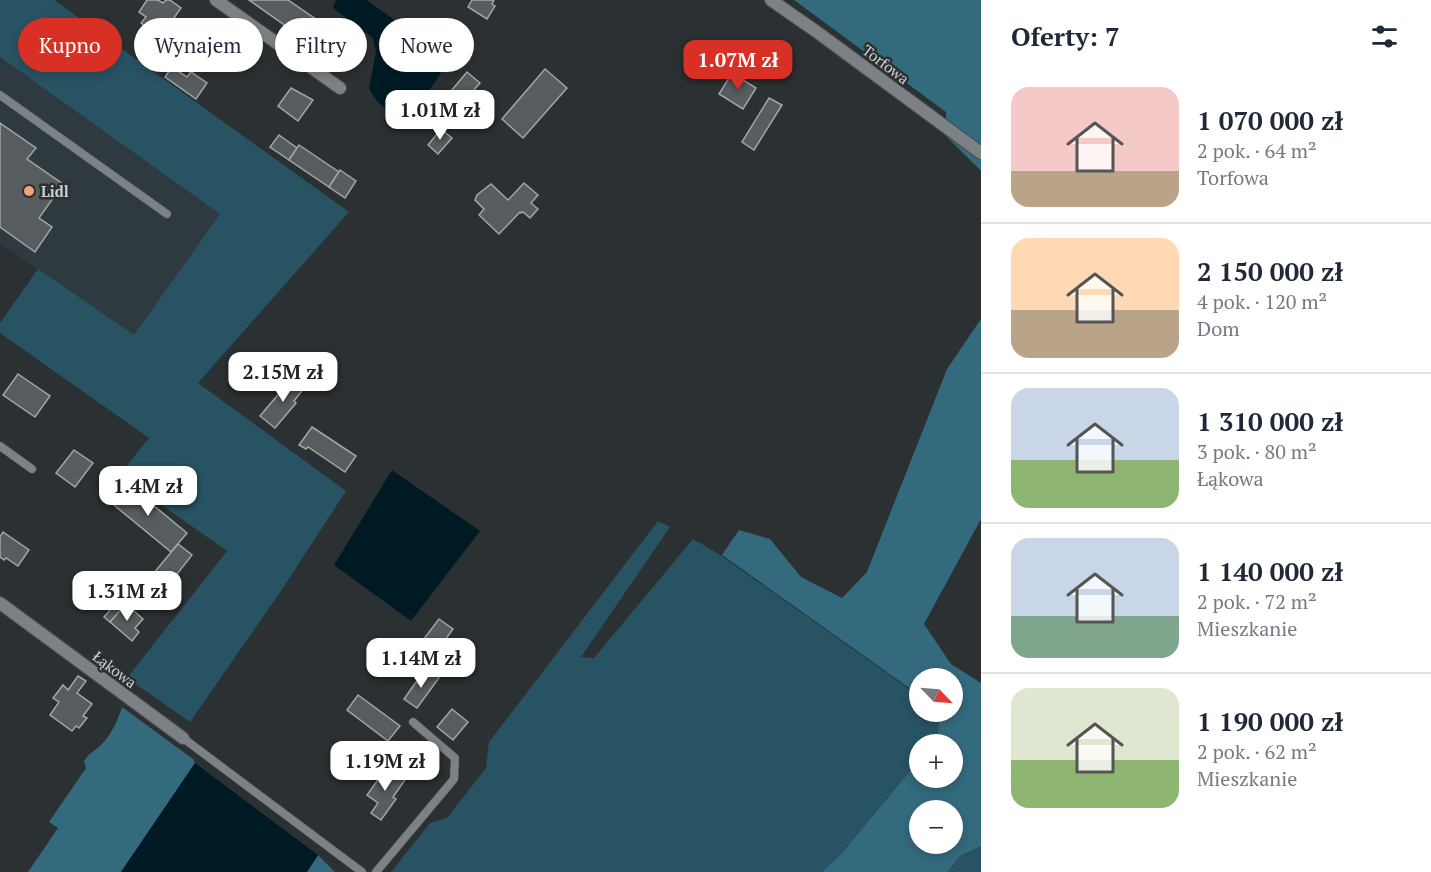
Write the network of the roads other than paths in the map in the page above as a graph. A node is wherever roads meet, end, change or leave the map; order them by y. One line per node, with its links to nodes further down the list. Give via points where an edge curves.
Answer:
1 (216, 0): 3 (street)
2 (771, 0): 5 (street, Torfowa)
3 (340, 88)
4 (0, 95): 6 (lane)
5 (981, 153)
6 (167, 214)
7 (0, 446): 8 (lane)
8 (32, 469)
9 (1, 604): 11 (street, Łąkowa)
10 (413, 722): 13 (lane, via 455,758 454,779)
11 (183, 738): 12 (lane)
12 (362, 872)
13 (376, 872)

